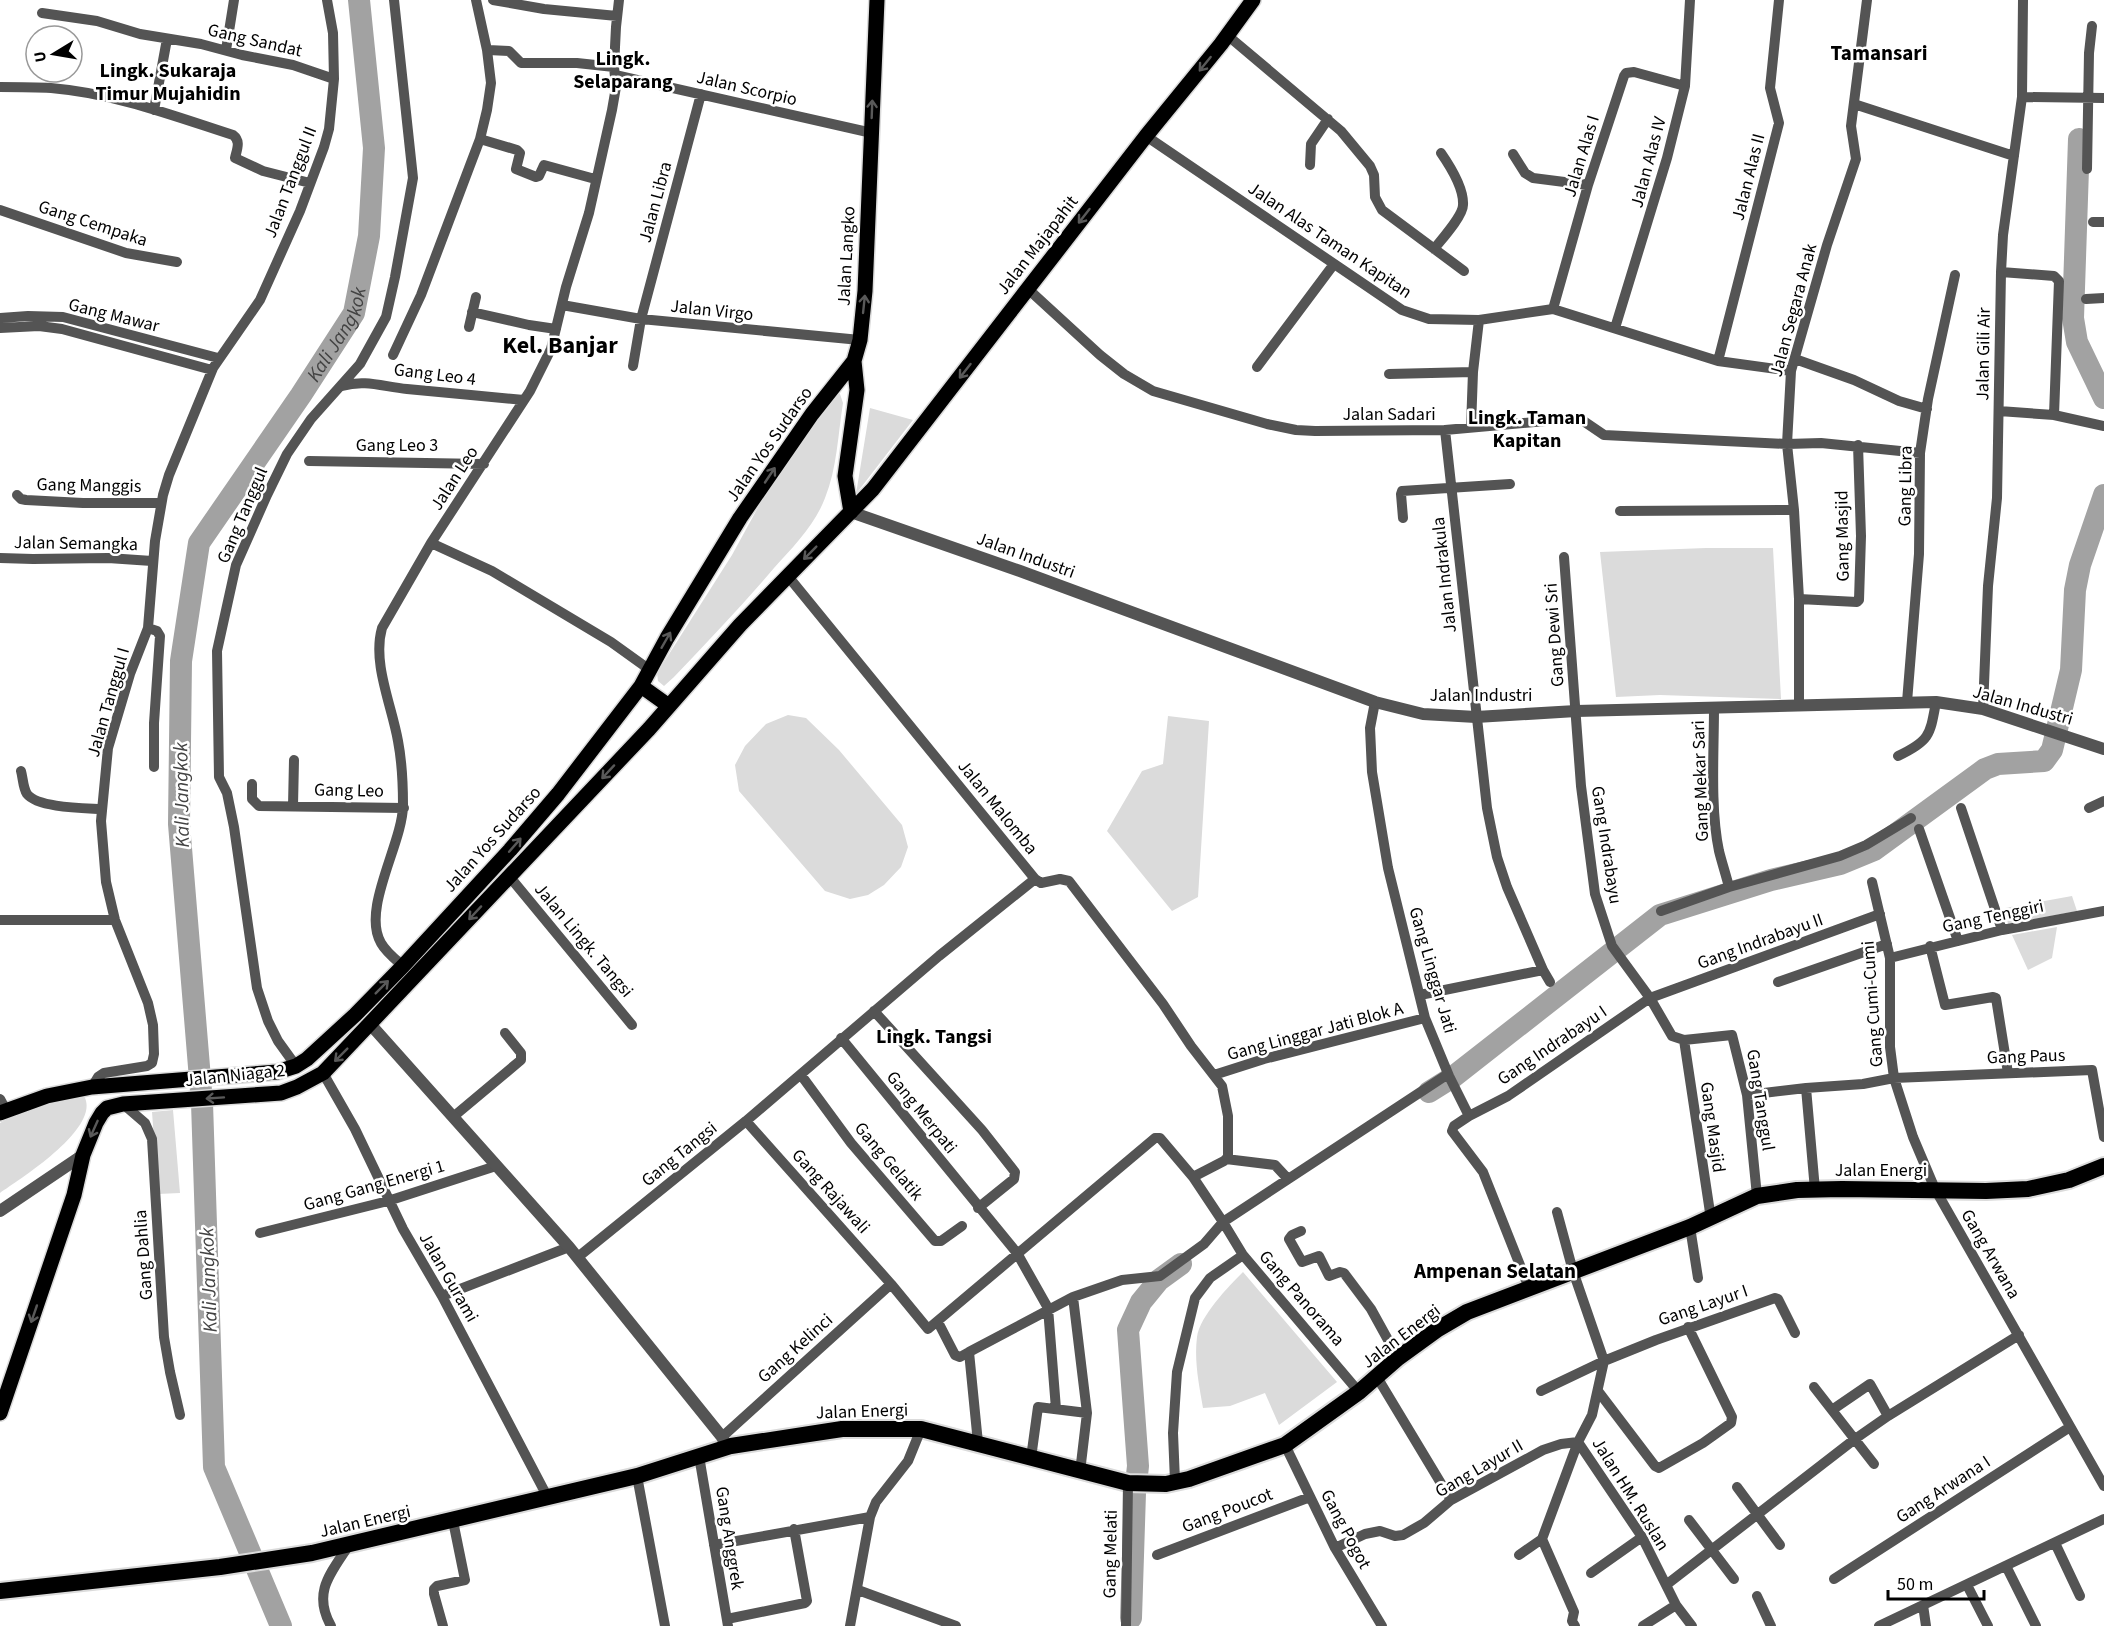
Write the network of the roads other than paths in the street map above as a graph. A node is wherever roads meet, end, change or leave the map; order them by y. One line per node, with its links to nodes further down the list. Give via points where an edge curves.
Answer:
1 (234, 0): 18 (street)
2 (327, 0): 21 (street, Jalan Tanggul II, via 333,33)
3 (394, 0): 75 (street, Gang Tanggul, via 413,178 386,317 360,364)
4 (476, 0): 33 (street, via 491,83)
5 (493, 0): 14 (street)
6 (620, 0): 14 (street, Jalan Leo)
7 (877, 0): 31 (main road, Jalan Langko, one-way to 7)
8 (1253, 0): 16 (main road, Jalan Majapahit)
9 (1690, 0): 22 (street, Jalan Alas IV)
10 (1779, 0): 68 (street, Jalan Alas II, via 1770,88 1779,123)
11 (1867, 0): 28 (street, Jalan Segara Anak)
12 (2023, 0): 25 (street, Jalan Gili Air)
13 (42, 13): 17 (street, Gang Sandat, via 97,21)
14 (617, 16): 20 (street, Jalan Leo)
15 (2091, 26): 26 (street)
16 (1227, 35): 30 (street); 32 (main road, Jalan Majapahit, one-way to 32)
17 (167, 39): 18 (street, Gang Sandat); 29 (street)
18 (226, 50): 21 (street, Gang Sandat, via 293,64)
19 (488, 50): 20 (street, Jalan Scorpio, via 509,51 521,63 577,63)
20 (615, 71): 24 (street, Jalan Scorpio); 39 (street, Jalan Leo, via 612,110)
21 (334, 79): 40 (street, Jalan Tanggul II, via 329,129)
22 (1685, 86): 41 (street, Jalan Alas I, via 1626,73); 62 (street, Jalan Alas IV)
23 (0, 87): 29 (street, via 61,90)
24 (701, 94): 31 (street, Jalan Scorpio); 57 (street, Jalan Libra)
25 (2022, 97): 26 (street); 36 (street, Jalan Gili Air)
26 (2089, 97): 27 (street); 38 (street)
27 (2104, 98)
28 (1854, 104): 36 (street); 66 (street, Jalan Segara Anak, via 1851,126 1856,159)
29 (154, 110): 40 (street, via 233,135 238,143 235,159)
30 (1328, 119): 37 (street, via 1311,144); 43 (street, via 1370,166 1375,197 1382,210)
31 (872, 134): 64 (main road, Jalan Langko, one-way to 31, via 866,291)
32 (1146, 136): 45 (street, Jalan Alas Taman Kapitan); 49 (main road, Jalan Majapahit, one-way to 49)
33 (480, 139): 39 (street, via 517,150 520,153 516,169 536,177 544,165); 65 (street, via 421,295)
34 (1441, 153): 43 (street, via 1454,172 1463,206)
35 (1513, 154): 41 (street, via 1533,178)
36 (2013, 156): 47 (street, Jalan Gili Air)
37 (1310, 165)
38 (2087, 169)
39 (596, 179): 53 (street, Jalan Leo)
40 (310, 183): 69 (street, Jalan Tanggul II, via 260,300)
41 (1588, 185): 54 (street, Jalan Alas I)
42 (0, 210): 44 (street, Gang Cempaka, via 126,253)
43 (1434, 249): 46 (street)
44 (177, 262)
45 (1334, 264): 58 (street, Jalan Alas Taman Kapitan, via 1416,316); 71 (street)
46 (1464, 271)
47 (2001, 272): 78 (street, Jalan Gili Air); 79 (street, via 2054,276 2059,281)
48 (1955, 275): 77 (street, Gang Libra)
49 (1028, 289): 82 (street, Jalan Sadari, via 1100,356 1154,391 1296,430); 94 (main road, Jalan Majapahit, one-way to 94)
50 (476, 297): 55 (street)
51 (2104, 298): 52 (street)
52 (2086, 299)
53 (562, 305): 57 (street, Jalan Virgo); 63 (street, Jalan Leo)
54 (1553, 309): 58 (street, Jalan Alas Taman Kapitan); 62 (street, Jalan Alas Taman Kapitan)
55 (472, 312): 60 (street); 63 (street)
56 (0, 318): 59 (street, Gang Mawar, via 28,316)
57 (640, 319): 64 (street, Jalan Virgo); 70 (street, Jalan Libra)
58 (1479, 320): 73 (street)
59 (62, 323): 61 (street); 69 (street)
60 (469, 327)
61 (0, 328)
62 (1615, 328): 68 (street, Jalan Alas Taman Kapitan)
63 (556, 329): 76 (street, Jalan Leo, via 546,362)
64 (860, 340): 67 (main road, Jalan Langko)
65 (393, 356)
66 (1794, 358): 72 (street, Jalan Segara Anak); 77 (street)
67 (854, 361): 94 (main road, Jalan Langko, via 856,390 845,476); 103 (main road, Jalan Yos Sudarso, one-way to 67, via 740,519 812,414)
68 (1718, 361): 72 (street, Jalan Alas Taman Kapitan)
69 (215, 364): 91 (street, Jalan Tanggul I, via 173,465)
70 (633, 366)
71 (1257, 367)
72 (1791, 371): 83 (street, Jalan Segara Anak)
73 (1473, 372): 74 (street); 81 (street)
74 (1389, 374)
75 (342, 386): 76 (street, Gang Leo 4, via 358,382 386,384); 156 (street, Gang Tanggul, via 311,419 287,454 267,495 236,565 217,651 219,777 227,793 234,827 257,988 268,1021)
76 (524, 400): 87 (street, Jalan Leo)
77 (1927, 409): 85 (street, Gang Libra)
78 (1999, 411): 79 (street); 111 (street, Jalan Gili Air)
79 (2054, 415): 80 (street)
80 (2104, 426)
81 (1471, 427): 82 (street, Jalan Sadari); 83 (street, Jalan Sadari, via 1579,418 1604,435)
82 (1445, 430): 89 (street, Jalan Indrakula)
83 (1787, 444): 84 (street); 92 (street, Jalan Segara Anak)
84 (1858, 445): 85 (street); 101 (street, Gang Masjid, via 1859,600)
85 (1920, 453): 106 (street, Gang Libra, via 1919,554)
86 (309, 461): 87 (street, Gang Leo 3)
87 (484, 464): 96 (street, Jalan Leo)
88 (1510, 484): 89 (street)
89 (1452, 488): 95 (street, via 1402,491); 113 (street, Jalan Indrakula)
90 (17, 495): 91 (street, Gang Manggis, via 26,500)
91 (162, 503): 99 (street, Jalan Tanggul I)
92 (1794, 510): 93 (street); 101 (street, Jalan Segara Anak)
93 (1620, 511)
94 (851, 512): 100 (main road, one-way to 100); 105 (street, Jalan Industri)
95 (1403, 518)
96 (431, 543): 103 (street, via 492,571 602,636); 122 (street, Jalan Leo, via 378,640 398,740)
97 (1564, 556): 112 (street, Gang Dewi Sri)
98 (0, 559): 99 (street, Jalan Semangka)
99 (152, 561): 102 (street, Jalan Tanggul I)
100 (787, 575): 108 (main road); 129 (street, Jalan Malomba)
101 (1799, 599): 109 (street, Jalan Segara Anak)
102 (148, 628): 117 (street, via 160,636); 125 (street, Jalan Tanggul I, via 108,748)
103 (650, 670): 104 (main road, Jalan Yos Sudarso)
104 (641, 686): 108 (main road); 142 (main road, Jalan Yos Sudarso, one-way to 104, via 558,794)
105 (1375, 702): 113 (street, Jalan Industri, via 1423,714); 146 (street, Gang Linggar Jati, via 1370,728 1372,772 1388,868)
106 (1907, 702): 107 (street, Jalan Industri); 109 (street, Jalan Industri)
107 (1936, 702): 111 (street, Jalan Industri); 115 (street, via 1925,740)
108 (669, 706): 128 (main road, Jalan Niaga 2, one-way to 128)
109 (1799, 706): 110 (street, Jalan Industri)
110 (1714, 707): 112 (street, Jalan Industri); 131 (street, Gang Mekar Sari, via 1717,831)
111 (1983, 709): 114 (street, Jalan Industri)
112 (1576, 711): 113 (street, Jalan Industri); 147 (street, Gang Indrabayu, via 1595,894 1612,946)
113 (1476, 717): 143 (street, Jalan Indrakula, via 1497,857)
114 (2104, 748)
115 (1898, 756)
116 (294, 760): 121 (street, Gang Leo)
117 (154, 767)
118 (21, 771): 125 (street, via 26,792 33,799 58,806)
119 (252, 784): 121 (street, Gang Leo, via 252,799 259,806)
120 (2104, 801): 124 (street)
121 (293, 806): 122 (street, Gang Leo)
122 (404, 808): 142 (street, Jalan Leo, via 376,906 380,942)
123 (1961, 808): 137 (street)
124 (2089, 808)
125 (101, 809): 136 (street, Jalan Tanggul I, via 106,882)
126 (1911, 818): 131 (street, via 1840,856)
127 (1919, 829): 138 (street)
128 (510, 876): 150 (main road, Jalan Niaga 2, one-way to 150); 151 (street, Jalan Lingk. Tangsi)
129 (1035, 879): 148 (street, Jalan Malomba); 160 (street, via 1041,883 1069,881)
130 (1872, 882): 134 (street, Gang Cumi-Cumi)
131 (1729, 887): 132 (street)
132 (1661, 911)
133 (2104, 911): 137 (street, Gang Tenggiri)
134 (1880, 914): 139 (street, Gang Cumi-Cumi); 147 (street, Gang Indrabayu II)
135 (0, 920): 136 (street)
136 (115, 920): 163 (street, Jalan Tanggul I, via 147,1003 154,1054 147,1066 104,1073)
137 (2002, 930): 138 (street, Gang Tenggiri)
138 (1958, 941): 140 (street, Gang Tenggiri)
139 (1887, 944): 141 (street, Gang Cumi-Cumi); 145 (street)
140 (1930, 946): 141 (street, Gang Tenggiri); 158 (street, via 1945,1005 1996,998)
141 (1890, 958): 162 (street, Gang Cumi-Cumi)
142 (403, 966): 156 (main road, Jalan Yos Sudarso, one-way to 142, via 327,1042)
143 (1543, 970): 144 (street, Jalan Indrakula); 146 (street)
144 (1550, 982)
145 (1778, 982)
146 (1419, 995): 149 (street, Gang Linggar Jati)
147 (1650, 998): 153 (street, Gang Indrabayu); 169 (street, Gang Indrabayu I, via 1508,1096)
148 (874, 1011): 154 (street, Jalan Malomba); 183 (street, via 1015,1172 1014,1179)
149 (1425, 1018): 160 (street, Gang Linggar Jati Blok A); 161 (street, Gang Linggar Jati)
150 (371, 1024): 157 (main road, Jalan Niaga 2, one-way to 157); 170 (street)
151 (632, 1025)
152 (505, 1033): 170 (street, via 521,1053 521,1060)
153 (1672, 1036): 155 (street, Gang Tanggul)
154 (841, 1038): 159 (street, Jalan Malomba); 183 (street, Gang Merpati)
155 (1683, 1040): 165 (street, Gang Tanggul, via 1732,1035); 186 (street, Gang Masjid)
156 (296, 1066): 163 (main road, Jalan Yos Sudarso, via 271,1073)
157 (323, 1073): 166 (main road, Jalan Niaga 2, one-way to 166, via 274,1094); 182 (street, Jalan Gurami, via 355,1129)
158 (2008, 1073): 162 (street, Gang Paus); 172 (street, Gang Paus, via 2092,1070)
159 (801, 1075): 171 (street, Gang Tangsi); 187 (street, Gang Gelatik, via 851,1143 935,1240 941,1241)
160 (1214, 1075): 174 (street, via 1222,1086 1228,1116)
161 (1450, 1077): 169 (street, Gang Linggar Jati); 178 (street)
162 (1894, 1078): 164 (street, Gang Paus); 179 (street, Gang Cumi-Cumi)
163 (95, 1087): 167 (main road, Jalan Yos Sudarso); 168 (main road)
164 (1806, 1088): 165 (street, Gang Paus); 180 (street)
165 (1747, 1095): 181 (street, Gang Tanggul)
166 (123, 1104): 168 (main road, Jalan Niaga 2); 219 (street, Gang Dahlia, via 145,1123 152,1139 164,1336)
167 (2, 1107)
168 (107, 1108): 173 (main road, one-way to 173)
169 (1469, 1116): 199 (street, via 1452,1129 1483,1172)
170 (453, 1117): 175 (street)
171 (746, 1121): 195 (street, Gang Tangsi); 198 (street, Gang Rajawali)
172 (2104, 1137)
173 (83, 1155): 184 (street); 217 (main road, one-way to 217, via 74,1195)
174 (1226, 1159): 177 (street); 178 (street, via 1268,1163)
175 (496, 1166): 182 (street, Gang Gang Energi 1); 192 (street)
176 (2104, 1166): 179 (highway, Jalan Energi, via 2069,1180 2028,1189)
177 (1193, 1177): 188 (street, Gang Panorama); 193 (street, Gang Panorama, via 1160,1138 1155,1138)
178 (1288, 1179): 188 (street)
179 (1935, 1189): 180 (highway, Jalan Energi); 206 (street, Gang Arwana)
180 (1815, 1190): 181 (highway, Jalan Energi)
181 (1757, 1196): 186 (highway, Jalan Energi)
182 (388, 1201): 191 (street, Gang Gang Energi 1); 200 (street, Jalan Gurami)
183 (978, 1208): 193 (street, Gang Merpati)
184 (0, 1210)
185 (1557, 1212): 196 (street)
186 (1711, 1219): 189 (highway, Jalan Energi)
187 (962, 1226)
188 (1226, 1226): 194 (street, Gang Panorama); 201 (street, via 1160,1276 1122,1280)
189 (1690, 1227): 196 (highway, Jalan Energi); 197 (street)
190 (1302, 1231): 208 (street, via 1289,1239 1302,1262 1319,1256 1329,1276 1344,1273 1371,1309)
191 (260, 1233)
192 (569, 1247): 195 (street); 200 (street)
193 (1017, 1253): 202 (street, Gang Merpati); 203 (street)
194 (1243, 1255): 214 (street, Gang Panorama); 233 (street, via 1210,1278 1195,1298 1177,1372)
195 (578, 1257): 224 (street)
196 (1573, 1271): 199 (highway, Jalan Energi); 209 (street)
197 (1698, 1278)
198 (891, 1284): 203 (street, Gang Rajawali, via 926,1329); 224 (street, Gang Kelinci)
199 (1529, 1288): 208 (highway, Jalan Energi, via 1467,1312)
200 (442, 1296): 237 (street, Jalan Gurami)
201 (1073, 1297): 202 (street); 218 (street)
202 (1048, 1308): 207 (street); 215 (street)
203 (938, 1322): 207 (street, via 955,1355 960,1357)
204 (1688, 1327): 205 (street, Gang Layur I, via 1775,1298); 209 (street, Gang Layur I); 213 (street, via 1732,1420 1718,1433 1659,1468)
205 (1795, 1333)
206 (2019, 1335): 220 (street); 221 (street, Gang Arwana)
207 (969, 1352): 226 (street)
208 (1398, 1358): 210 (highway, Jalan Energi)
209 (1604, 1361): 212 (street, Gang Layur I); 213 (street, Jalan HM. Ruslan)
210 (1377, 1377): 214 (highway, Jalan Energi); 239 (street)
211 (1814, 1387): 216 (street)
212 (1541, 1391)
213 (1598, 1391): 225 (street, Jalan HM. Ruslan, via 1592,1415)
214 (1359, 1392): 227 (highway, Jalan Energi)
215 (1056, 1409): 218 (street); 229 (street, via 1037,1408)
216 (1832, 1410): 220 (street, via 1870,1384); 223 (street)
217 (0, 1413)
218 (1087, 1413): 231 (street)
219 (180, 1415)
220 (1888, 1416): 223 (street)
221 (2070, 1427): 235 (street, Gang Arwana); 259 (street, Gang Arwana I)
222 (921, 1429): 224 (highway, Jalan Energi, via 842,1429); 226 (highway, Jalan Energi); 241 (street, via 908,1461 876,1502)
223 (1855, 1439): 230 (street); 240 (street)
224 (724, 1442): 228 (highway, Jalan Energi)
225 (1578, 1442): 239 (street, Gang Layur II, via 1543,1450); 246 (street, Jalan HM. Ruslan); 247 (street)
226 (978, 1443): 229 (highway, Jalan Energi)
227 (1285, 1445): 233 (highway, Jalan Energi); 238 (street, Gang Pogot)
228 (699, 1456): 232 (highway, Jalan Energi); 250 (street, Gang Anggrek)
229 (1031, 1458): 231 (highway, Jalan Energi)
230 (1874, 1464)
231 (1080, 1472): 234 (highway, Jalan Energi)
232 (637, 1476): 237 (highway, Jalan Energi); 272 (street)
233 (1175, 1481): 234 (highway, Jalan Energi)
234 (1129, 1483): 275 (street, Gang Melati)
235 (2104, 1486)
236 (1737, 1487): 240 (street)
237 (547, 1496): 244 (highway, Jalan Energi)
238 (1310, 1497): 252 (street, Gang Pogot); 254 (street, Gang Poucot)
239 (1451, 1500): 252 (street, Gang Layur II, via 1403,1535 1380,1531)
240 (1758, 1514): 251 (street); 253 (street)
241 (870, 1517): 245 (street); 263 (street)
242 (2104, 1519): 248 (street)
243 (1689, 1520): 253 (street)
244 (453, 1521): 249 (highway, Jalan Energi); 271 (street, via 465,1580 434,1589)
245 (794, 1529): 250 (street); 268 (street, via 806,1604)
246 (1642, 1537): 257 (street); 260 (street, Jalan HM. Ruslan)
247 (1542, 1539): 255 (street); 269 (street, via 1574,1612)
248 (2055, 1543): 256 (street); 265 (street)
249 (349, 1545): 262 (highway, Jalan Energi, via 232,1565); 270 (street, via 323,1590 323,1611)
250 (714, 1545): 268 (street, Gang Anggrek)
251 (1780, 1545)
252 (1335, 1548): 276 (street, Gang Pogot)
253 (1712, 1550): 258 (street); 260 (street)
254 (1157, 1555)
255 (1519, 1555)
256 (2006, 1566): 261 (street); 283 (street)
257 (1591, 1573)
258 (1734, 1579)
259 (1834, 1579)
260 (1666, 1585): 266 (street, Jalan HM. Ruslan)
261 (1967, 1585): 267 (street); 282 (street)
262 (1, 1586)
263 (858, 1590): 273 (street); 274 (street)
264 (1757, 1596): 279 (street)
265 (2080, 1596)
266 (1676, 1605): 277 (street); 278 (street, Jalan HM. Ruslan)
267 (1923, 1605): 280 (street); 281 (street)
268 (728, 1623)
269 (1570, 1624)
270 (331, 1626)
271 (443, 1626)
272 (665, 1626)
273 (850, 1626)
274 (956, 1626)
275 (1126, 1626)
276 (1382, 1626)
277 (1643, 1626)
278 (1692, 1626)
279 (1771, 1626)
280 (1879, 1626)
281 (1926, 1626)
282 (1988, 1626)
283 (2036, 1626)

